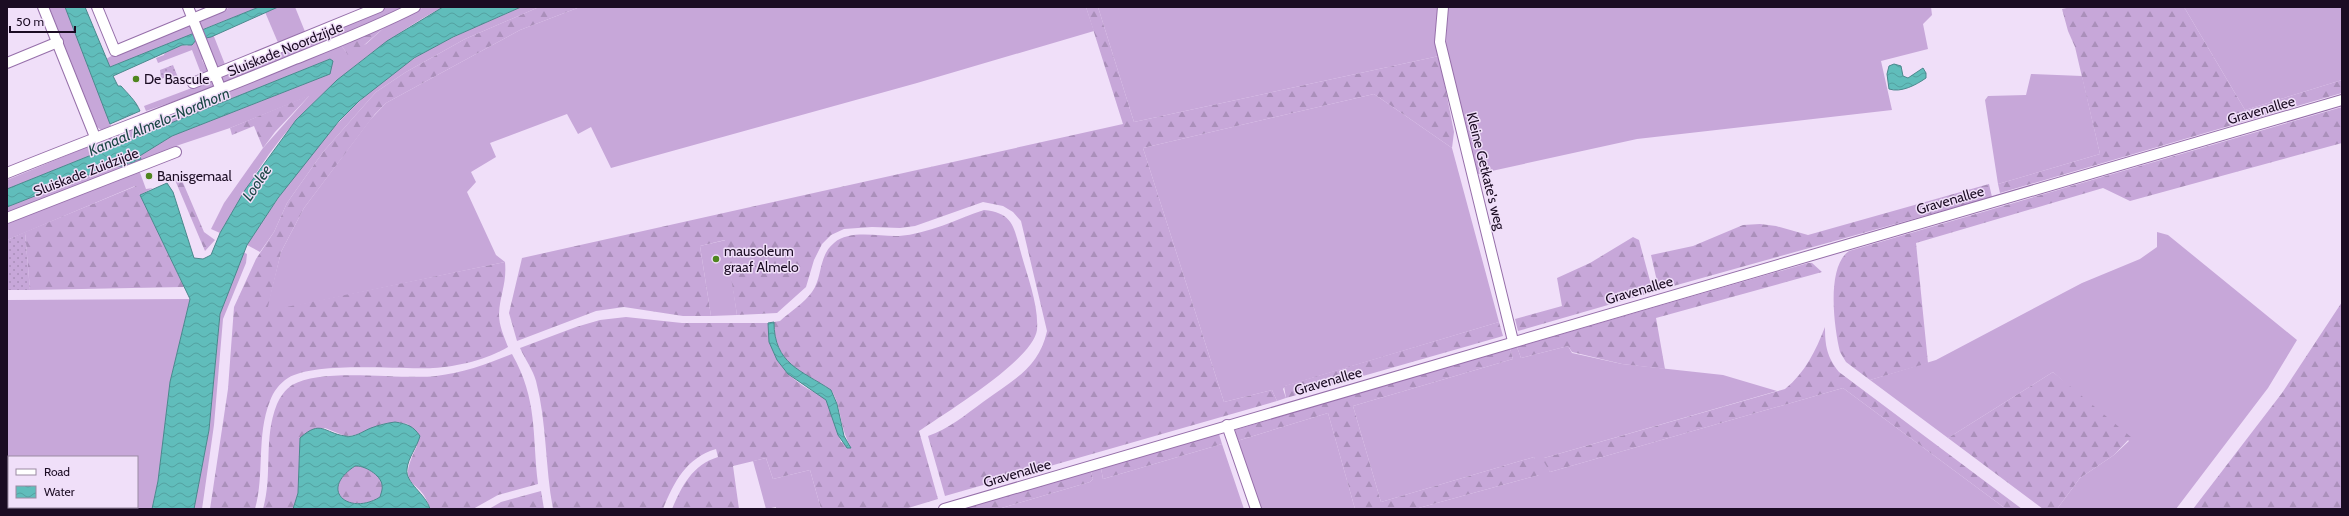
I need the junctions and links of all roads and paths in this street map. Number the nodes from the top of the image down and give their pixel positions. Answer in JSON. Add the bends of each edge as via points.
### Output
{"nodes":[{"id":1,"x":43,"y":7,"type":"edge"},
{"id":2,"x":97,"y":7,"type":"edge"},
{"id":3,"x":188,"y":7,"type":"edge"},
{"id":4,"x":220,"y":7,"type":"edge"},
{"id":5,"x":378,"y":7,"type":"edge"},
{"id":6,"x":415,"y":7,"type":"edge"},
{"id":7,"x":1444,"y":7,"type":"edge"},
{"id":8,"x":194,"y":22,"type":"junction"},
{"id":9,"x":384,"y":23,"type":"junction"},
{"id":10,"x":58,"y":42,"type":"junction"},
{"id":11,"x":7,"y":63,"type":"edge"},
{"id":12,"x":215,"y":75,"type":"junction"},
{"id":13,"x":193,"y":83,"type":"dead end"},
{"id":14,"x":221,"y":90,"type":"junction"},
{"id":15,"x":2342,"y":100,"type":"edge"},
{"id":16,"x":95,"y":137,"type":"junction"},
{"id":17,"x":176,"y":152,"type":"dead end"},
{"id":18,"x":7,"y":173,"type":"edge"},
{"id":19,"x":7,"y":218,"type":"edge"},
{"id":20,"x":1513,"y":341,"type":"junction"},
{"id":21,"x":1227,"y":425,"type":"junction"},
{"id":22,"x":944,"y":509,"type":"edge"},
{"id":23,"x":1256,"y":509,"type":"edge"}],
"edges":[{"from":1,"to":10,"type":"street"},
{"from":2,"to":8,"type":"street","via":[[115,51]]},
{"from":3,"to":8,"type":"street"},
{"from":4,"to":8,"type":"street"},
{"from":5,"to":9,"type":"street"},
{"from":5,"to":12,"type":"street"},
{"from":6,"to":9,"type":"street","name":"Sluiskade Noordzijde"},
{"from":7,"to":20,"type":"street","name":"Kleine Getkate's weg","via":[[1440,42]]},
{"from":8,"to":12,"type":"street"},
{"from":9,"to":14,"type":"street","name":"Sluiskade Noordzijde"},
{"from":10,"to":11,"type":"street"},
{"from":10,"to":16,"type":"street"},
{"from":12,"to":13,"type":"street"},
{"from":12,"to":14,"type":"street"},
{"from":14,"to":16,"type":"street","name":"Sluiskade Noordzijde"},
{"from":15,"to":20,"type":"street","name":"Gravenallee"},
{"from":16,"to":18,"type":"street","name":"Sluiskade Noordzijde"},
{"from":17,"to":19,"type":"street","name":"Sluiskade Zuidzijde"},
{"from":20,"to":21,"type":"street","name":"Gravenallee"},
{"from":21,"to":22,"type":"street","name":"Gravenallee"},
{"from":21,"to":23,"type":"street"}]}
